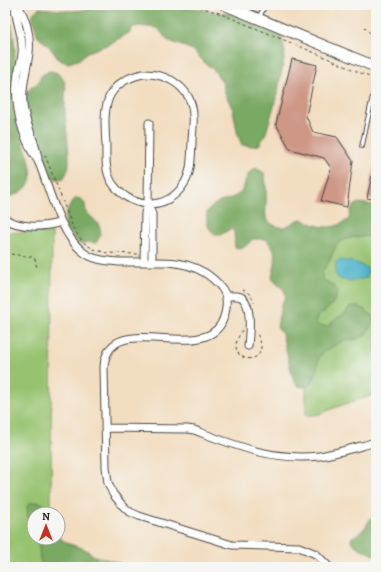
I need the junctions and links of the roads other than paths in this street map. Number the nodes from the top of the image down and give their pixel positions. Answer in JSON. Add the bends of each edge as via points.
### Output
{"nodes":[{"id":1,"x":15,"y":5,"type":"edge"},
{"id":2,"x":18,"y":5,"type":"edge"},
{"id":3,"x":226,"y":5,"type":"edge"},
{"id":4,"x":265,"y":5,"type":"edge"},
{"id":5,"x":259,"y":18,"type":"junction"},
{"id":6,"x":376,"y":67,"type":"edge"},
{"id":7,"x":376,"y":86,"type":"edge"},
{"id":8,"x":149,"y":123,"type":"dead end"},
{"id":9,"x":362,"y":146,"type":"dead end"},
{"id":10,"x":38,"y":160,"type":"junction"},
{"id":11,"x":148,"y":205,"type":"junction"},
{"id":12,"x":5,"y":219,"type":"edge"},
{"id":13,"x":61,"y":222,"type":"junction"},
{"id":14,"x":147,"y":259,"type":"junction"},
{"id":15,"x":226,"y":296,"type":"junction"},
{"id":16,"x":248,"y":346,"type":"dead end"},
{"id":17,"x":105,"y":428,"type":"junction"},
{"id":18,"x":376,"y":442,"type":"edge"},
{"id":19,"x":330,"y":567,"type":"edge"}],
"edges":[{"from":1,"to":10,"type":"street","via":[[22,49],[17,83],[18,111],[30,149]]},
{"from":2,"to":10,"type":"street","via":[[30,45],[23,85],[23,106]]},
{"from":3,"to":5,"type":"main road"},
{"from":4,"to":5,"type":"lane"},
{"from":5,"to":6,"type":"main road"},
{"from":7,"to":9,"type":"lane"},
{"from":8,"to":11,"type":"street"},
{"from":10,"to":13,"type":"street"},
{"from":11,"to":11,"type":"street","via":[[169,198],[185,183],[191,163],[193,115],[190,101],[183,89],[169,78],[151,74],[125,80],[108,98],[104,114],[109,177],[122,194]]},
{"from":11,"to":14,"type":"street","via":[[145,213]]},
{"from":12,"to":13,"type":"street","via":[[18,224],[32,225]]},
{"from":13,"to":14,"type":"street","via":[[71,240],[91,257],[112,261]]},
{"from":14,"to":15,"type":"street","via":[[186,264],[203,271],[220,286]]},
{"from":15,"to":16,"type":"street","via":[[238,296],[246,301],[249,311]]},
{"from":15,"to":17,"type":"street","via":[[223,320],[218,328],[205,337],[125,339],[110,348],[105,359]]},
{"from":17,"to":18,"type":"street","via":[[194,430],[250,451],[282,456],[319,456]]},
{"from":17,"to":19,"type":"street","via":[[108,483],[118,501],[130,512],[232,545],[299,547],[316,554]]}]}
